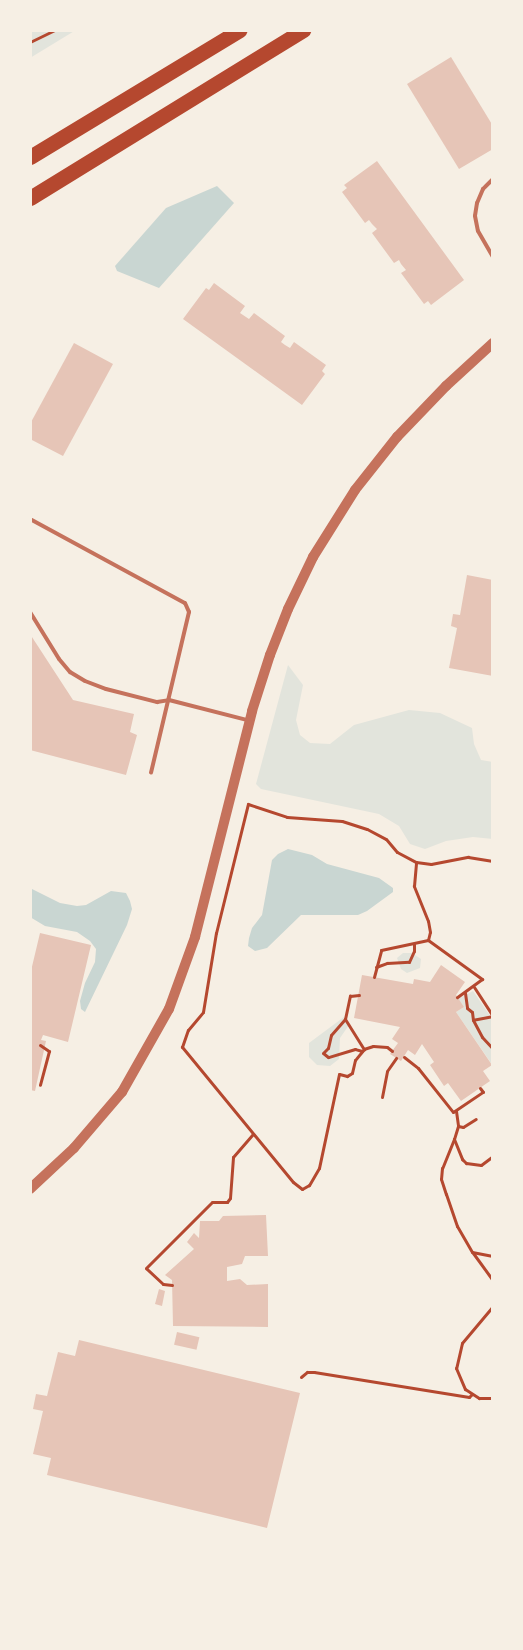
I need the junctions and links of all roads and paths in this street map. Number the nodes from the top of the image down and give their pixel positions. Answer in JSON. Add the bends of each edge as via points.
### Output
{"nodes":[{"id":1,"x":55,"y":30,"type":"edge"},
{"id":2,"x":240,"y":30,"type":"edge"},
{"id":3,"x":303,"y":30,"type":"edge"},
{"id":4,"x":30,"y":42,"type":"edge"},
{"id":5,"x":30,"y":158,"type":"edge"},
{"id":6,"x":493,"y":179,"type":"edge"},
{"id":7,"x":30,"y":198,"type":"edge"},
{"id":8,"x":493,"y":257,"type":"edge"},
{"id":9,"x":493,"y":344,"type":"edge"},
{"id":10,"x":30,"y":519,"type":"edge"},
{"id":11,"x":30,"y":612,"type":"edge"},
{"id":12,"x":168,"y":700,"type":"junction"},
{"id":13,"x":250,"y":721,"type":"junction"},
{"id":14,"x":152,"y":773,"type":"dead end"},
{"id":15,"x":493,"y":861,"type":"edge"},
{"id":16,"x":416,"y":862,"type":"junction"},
{"id":17,"x":428,"y":940,"type":"junction"},
{"id":18,"x":414,"y":944,"type":"junction"},
{"id":19,"x":376,"y":967,"type":"junction"},
{"id":20,"x":374,"y":977,"type":"dead end"},
{"id":21,"x":474,"y":987,"type":"junction"},
{"id":22,"x":465,"y":993,"type":"junction"},
{"id":23,"x":359,"y":995,"type":"dead end"},
{"id":24,"x":457,"y":997,"type":"dead end"},
{"id":25,"x":493,"y":1016,"type":"edge"},
{"id":26,"x":345,"y":1019,"type":"junction"},
{"id":27,"x":473,"y":1020,"type":"junction"},
{"id":28,"x":40,"y":1045,"type":"dead end"},
{"id":29,"x":493,"y":1048,"type":"edge"},
{"id":30,"x":363,"y":1050,"type":"junction"},
{"id":31,"x":392,"y":1051,"type":"dead end"},
{"id":32,"x":404,"y":1057,"type":"dead end"},
{"id":33,"x":396,"y":1058,"type":"dead end"},
{"id":34,"x":40,"y":1085,"type":"dead end"},
{"id":35,"x":480,"y":1088,"type":"dead end"},
{"id":36,"x":382,"y":1097,"type":"dead end"},
{"id":37,"x":456,"y":1111,"type":"junction"},
{"id":38,"x":476,"y":1119,"type":"dead end"},
{"id":39,"x":458,"y":1126,"type":"junction"},
{"id":40,"x":253,"y":1134,"type":"junction"},
{"id":41,"x":454,"y":1138,"type":"junction"},
{"id":42,"x":493,"y":1156,"type":"edge"},
{"id":43,"x":30,"y":1189,"type":"edge"},
{"id":44,"x":472,"y":1252,"type":"junction"},
{"id":45,"x":493,"y":1256,"type":"edge"},
{"id":46,"x":493,"y":1281,"type":"edge"},
{"id":47,"x":172,"y":1285,"type":"dead end"},
{"id":48,"x":493,"y":1306,"type":"edge"},
{"id":49,"x":301,"y":1377,"type":"dead end"},
{"id":50,"x":471,"y":1394,"type":"junction"},
{"id":51,"x":493,"y":1398,"type":"edge"}],
"edges":[{"from":1,"to":4,"type":"path"},
{"from":2,"to":5,"type":"highway"},
{"from":3,"to":7,"type":"highway"},
{"from":6,"to":8,"type":"lane","via":[[483,189],[476,216],[478,231]]},
{"from":9,"to":13,"type":"street","via":[[397,437],[355,490],[313,557],[288,609]]},
{"from":10,"to":12,"type":"lane","via":[[185,603],[189,612]]},
{"from":11,"to":12,"type":"lane","via":[[70,672],[106,689],[157,702]]},
{"from":12,"to":13,"type":"lane"},
{"from":12,"to":14,"type":"lane"},
{"from":13,"to":43,"type":"street","via":[[195,937],[169,1009],[122,1092],[74,1148]]},
{"from":15,"to":16,"type":"path","via":[[468,857],[431,864]]},
{"from":16,"to":17,"type":"path","via":[[414,886],[428,921]]},
{"from":16,"to":40,"type":"path","via":[[367,829],[342,821],[287,817],[248,804],[216,933],[203,1012],[188,1030],[182,1047]]},
{"from":17,"to":18,"type":"path"},
{"from":17,"to":21,"type":"path","via":[[479,975],[482,979]]},
{"from":18,"to":19,"type":"path","via":[[381,950]]},
{"from":18,"to":19,"type":"path","via":[[408,962]]},
{"from":19,"to":20,"type":"path"},
{"from":21,"to":22,"type":"path"},
{"from":21,"to":25,"type":"path"},
{"from":22,"to":24,"type":"path"},
{"from":22,"to":27,"type":"path"},
{"from":23,"to":26,"type":"path","via":[[350,996]]},
{"from":25,"to":27,"type":"path"},
{"from":26,"to":30,"type":"path"},
{"from":26,"to":30,"type":"path","via":[[331,1035],[324,1056]]},
{"from":27,"to":29,"type":"path"},
{"from":28,"to":34,"type":"path","via":[[49,1051]]},
{"from":30,"to":31,"type":"path","via":[[373,1046]]},
{"from":30,"to":40,"type":"path","via":[[352,1073],[339,1074],[319,1168],[309,1185],[299,1188]]},
{"from":32,"to":37,"type":"path","via":[[418,1068],[449,1110]]},
{"from":33,"to":36,"type":"path","via":[[387,1071]]},
{"from":35,"to":37,"type":"path","via":[[483,1092]]},
{"from":37,"to":39,"type":"path"},
{"from":38,"to":39,"type":"path"},
{"from":39,"to":41,"type":"path"},
{"from":40,"to":47,"type":"path","via":[[233,1157],[230,1198],[226,1202],[212,1202],[146,1268],[163,1284]]},
{"from":41,"to":42,"type":"path","via":[[465,1163],[481,1165]]},
{"from":41,"to":44,"type":"path","via":[[441,1179],[457,1226]]},
{"from":44,"to":45,"type":"path"},
{"from":44,"to":46,"type":"path"},
{"from":48,"to":50,"type":"path","via":[[471,1330],[457,1356],[459,1380]]},
{"from":49,"to":50,"type":"path","via":[[314,1372],[468,1397]]},
{"from":50,"to":51,"type":"path"}]}
